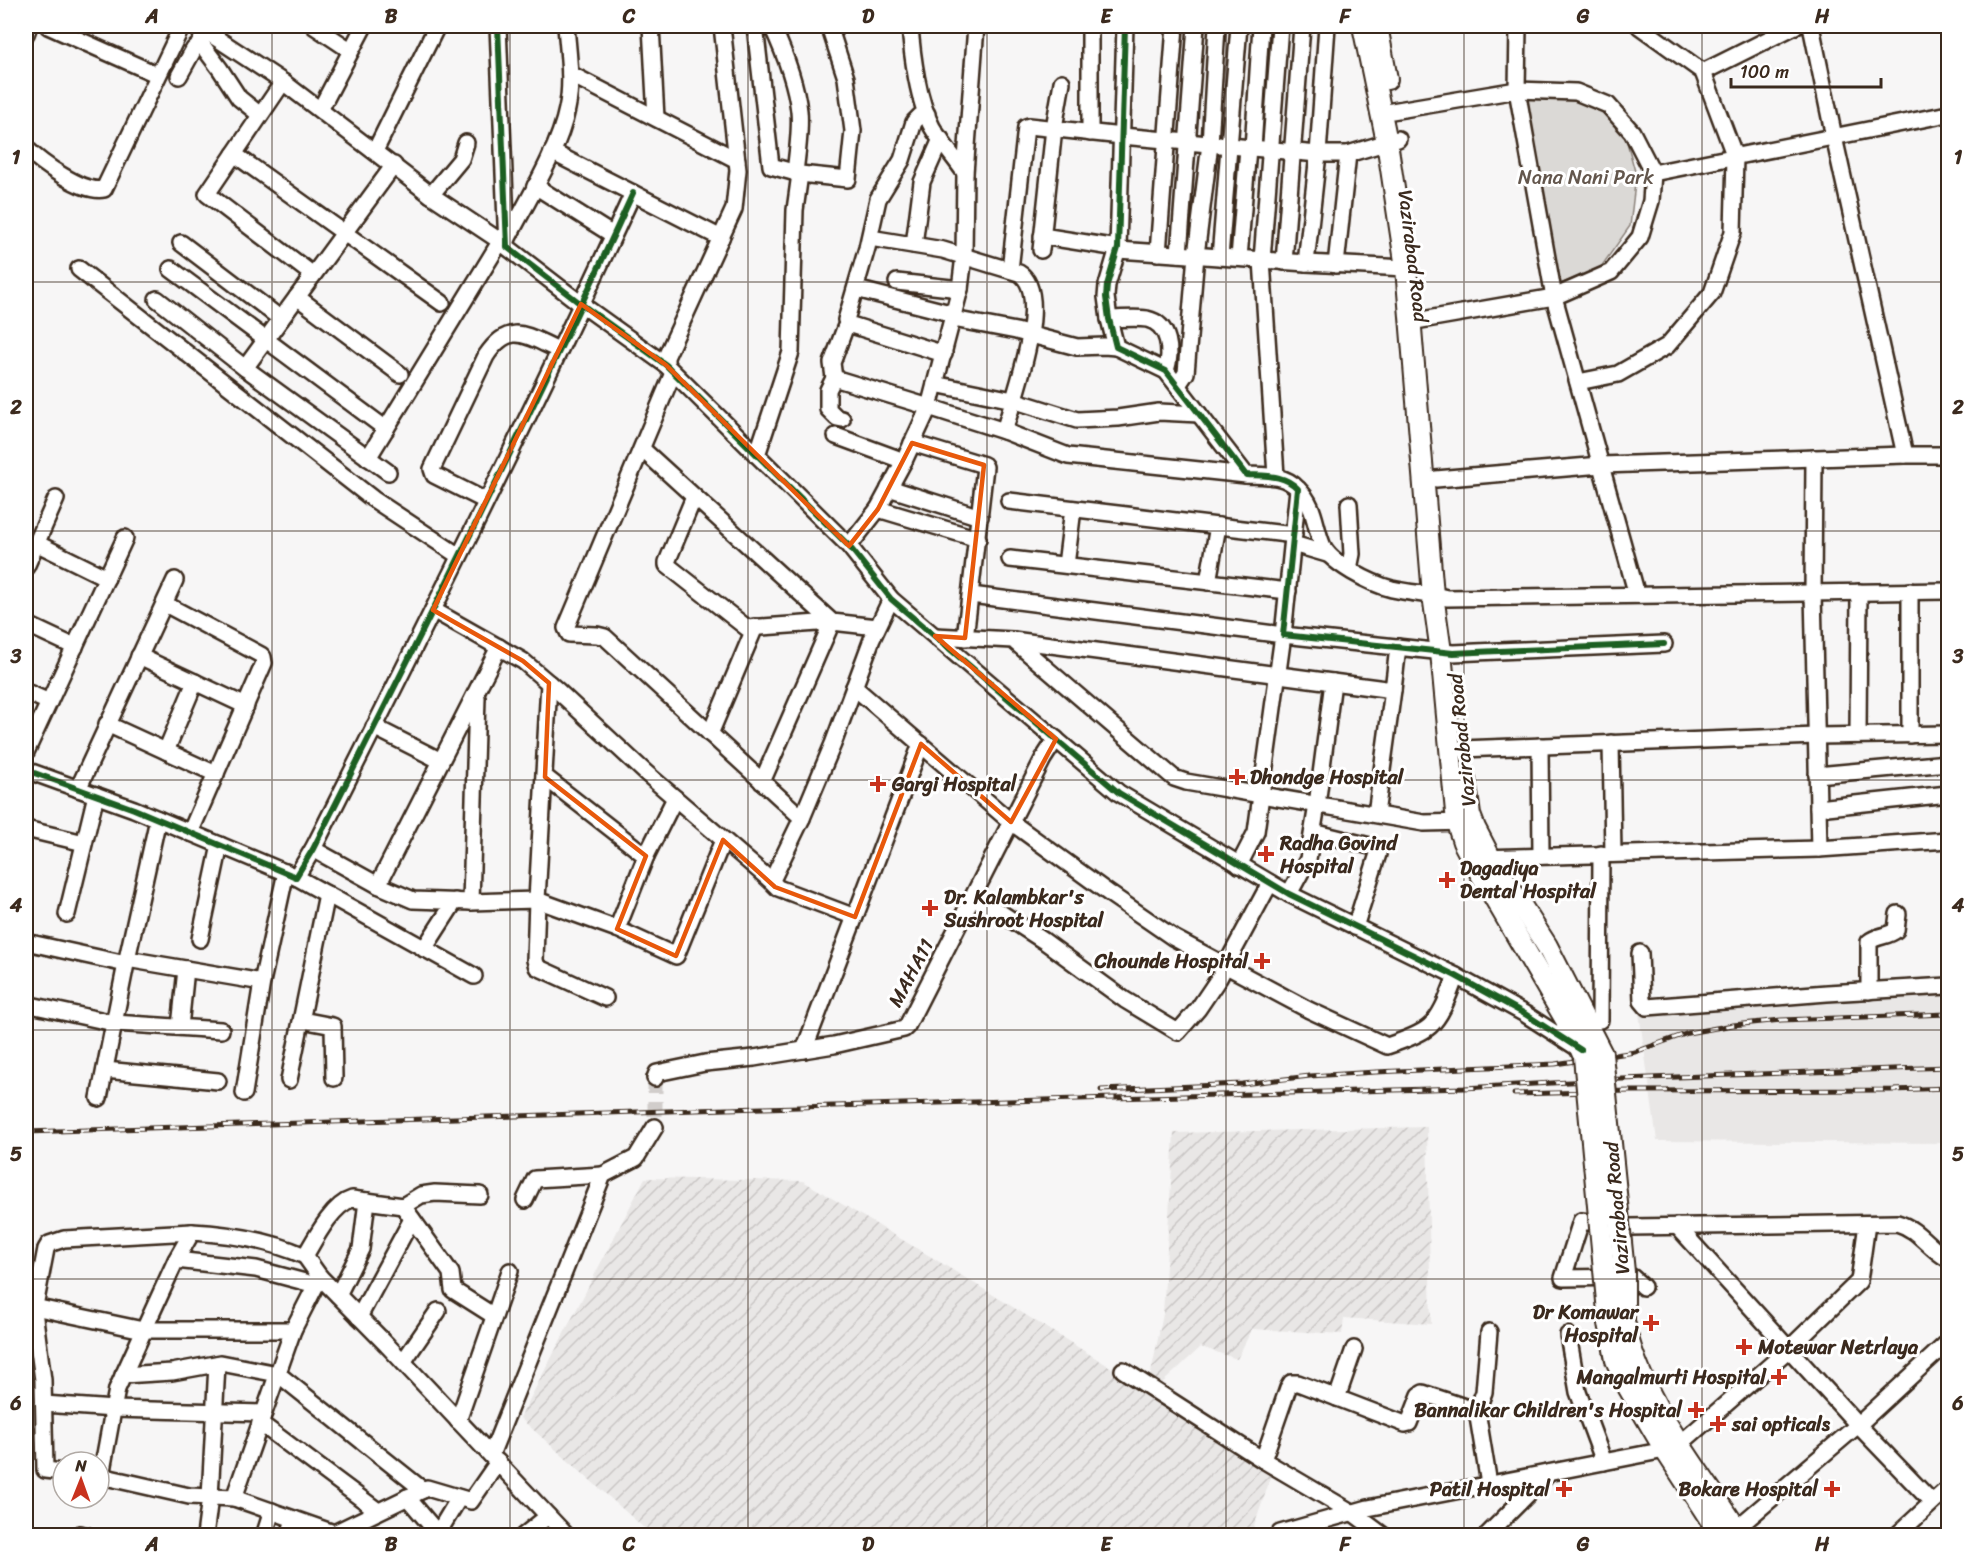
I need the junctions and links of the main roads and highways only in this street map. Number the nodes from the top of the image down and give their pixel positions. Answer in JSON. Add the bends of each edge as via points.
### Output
{"nodes":[{"id":1,"x":1363,"y":26,"type":"edge"},
{"id":2,"x":1377,"y":26,"type":"edge"},
{"id":3,"x":1392,"y":140,"type":"junction"},
{"id":4,"x":1416,"y":321,"type":"junction"},
{"id":5,"x":1440,"y":596,"type":"junction"},
{"id":6,"x":1447,"y":653,"type":"junction"},
{"id":7,"x":1464,"y":822,"type":"junction"},
{"id":8,"x":1733,"y":1533,"type":"edge"}],
"edges":[{"from":1,"to":3,"type":"main road","name":"Vazirabad Road"},
{"from":2,"to":3,"type":"main road","name":"Vazirabad Road","via":[[1392,111]]},
{"from":3,"to":4,"type":"main road","name":"Vazirabad Road"},
{"from":3,"to":4,"type":"main road","name":"Vazirabad Road","via":[[1417,270]]},
{"from":4,"to":5,"type":"main road","name":"Vazirabad Road"},
{"from":4,"to":5,"type":"main road","name":"Vazirabad Road","via":[[1436,479]]},
{"from":5,"to":6,"type":"main road","name":"Vazirabad Road"},
{"from":6,"to":7,"type":"main road","name":"Vazirabad Road"},
{"from":6,"to":7,"type":"main road","name":"Vazirabad Road","via":[[1461,749]]},
{"from":7,"to":8,"type":"main road","name":"Vazirabad Road","bridge":true,"via":[[1481,858],[1546,946],[1589,1053],[1624,1272],[1616,1322],[1616,1360],[1628,1387]]}]}
